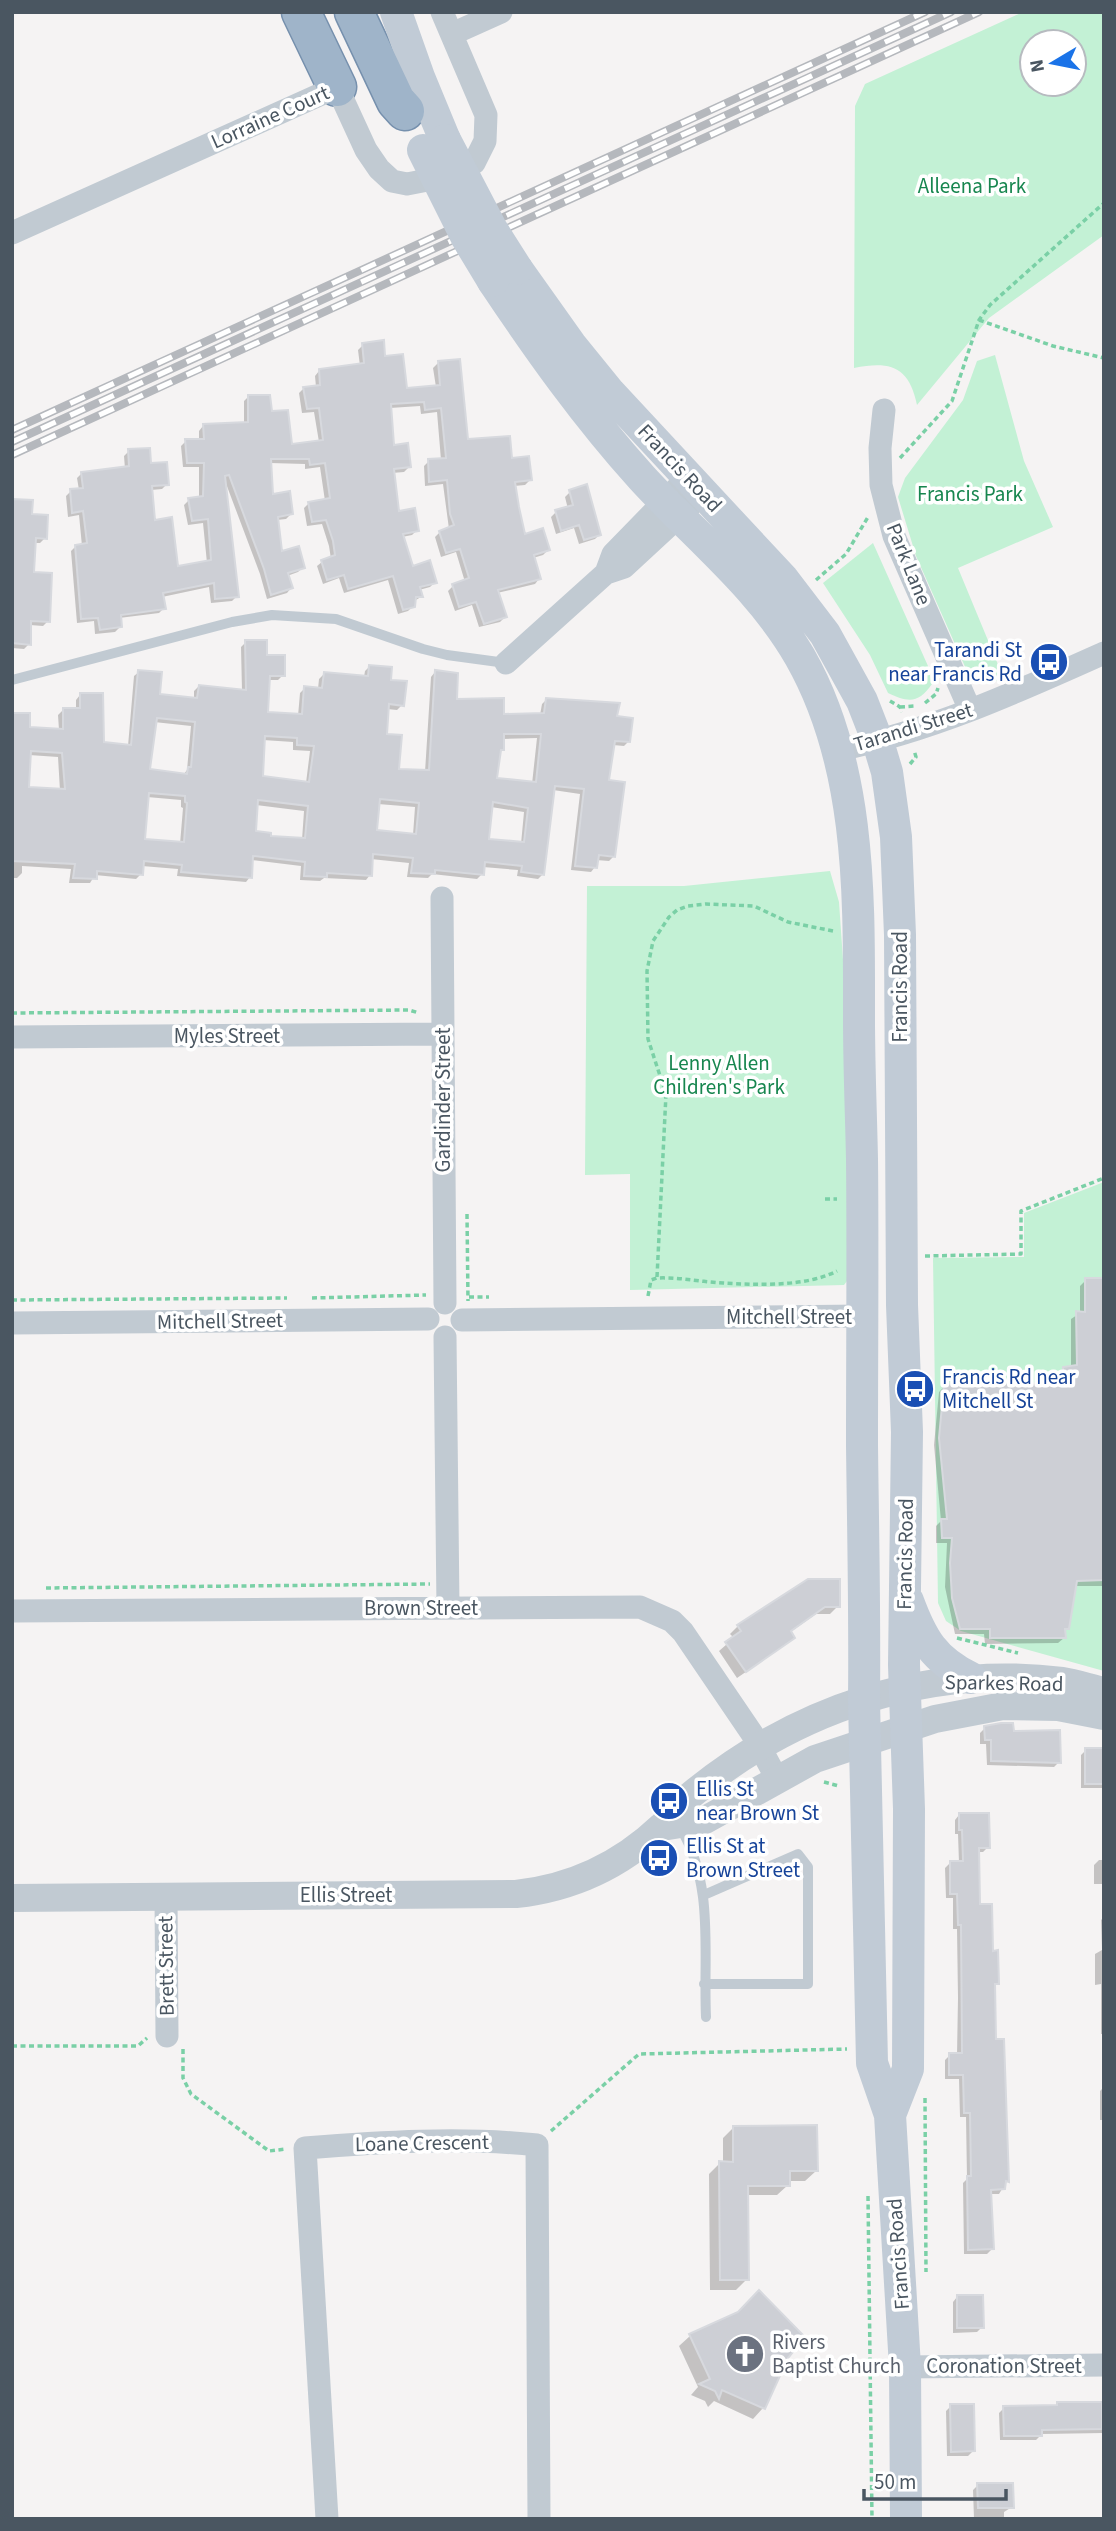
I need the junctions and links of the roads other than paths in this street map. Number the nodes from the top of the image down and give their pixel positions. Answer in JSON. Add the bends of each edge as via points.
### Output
{"nodes":[{"id":1,"x":301,"y":12,"type":"edge"},
{"id":2,"x":354,"y":12,"type":"edge"},
{"id":3,"x":373,"y":12,"type":"edge"},
{"id":4,"x":396,"y":12,"type":"edge"},
{"id":5,"x":442,"y":12,"type":"edge"},
{"id":6,"x":501,"y":12,"type":"edge"},
{"id":7,"x":452,"y":34,"type":"junction"},
{"id":8,"x":337,"y":87,"type":"junction"},
{"id":9,"x":405,"y":111,"type":"junction"},
{"id":10,"x":434,"y":145,"type":"junction"},
{"id":11,"x":12,"y":233,"type":"edge"},
{"id":12,"x":505,"y":275,"type":"junction"},
{"id":13,"x":884,"y":410,"type":"dead end"},
{"id":14,"x":696,"y":484,"type":"junction"},
{"id":15,"x":672,"y":508,"type":"junction"},
{"id":16,"x":1104,"y":653,"type":"edge"},
{"id":17,"x":506,"y":663,"type":"joint"},
{"id":18,"x":12,"y":680,"type":"edge"},
{"id":19,"x":970,"y":710,"type":"junction"},
{"id":20,"x":878,"y":742,"type":"junction"},
{"id":21,"x":838,"y":750,"type":"junction"},
{"id":22,"x":442,"y":898,"type":"dead end"},
{"id":23,"x":443,"y":1028,"type":"junction"},
{"id":24,"x":12,"y":1037,"type":"edge"},
{"id":25,"x":444,"y":1303,"type":"junction"},
{"id":26,"x":864,"y":1317,"type":"junction"},
{"id":27,"x":428,"y":1320,"type":"junction"},
{"id":28,"x":465,"y":1320,"type":"junction"},
{"id":29,"x":12,"y":1323,"type":"edge"},
{"id":30,"x":445,"y":1337,"type":"junction"},
{"id":31,"x":904,"y":1590,"type":"junction"},
{"id":32,"x":447,"y":1608,"type":"junction"},
{"id":33,"x":12,"y":1611,"type":"edge"},
{"id":34,"x":971,"y":1678,"type":"junction"},
{"id":35,"x":904,"y":1688,"type":"junction"},
{"id":36,"x":864,"y":1700,"type":"junction"},
{"id":37,"x":1099,"y":1706,"type":"edge"},
{"id":38,"x":905,"y":1729,"type":"junction"},
{"id":39,"x":865,"y":1741,"type":"junction"},
{"id":40,"x":760,"y":1746,"type":"junction"},
{"id":41,"x":777,"y":1779,"type":"junction"},
{"id":42,"x":670,"y":1825,"type":"junction"},
{"id":43,"x":704,"y":1895,"type":"junction"},
{"id":44,"x":166,"y":1896,"type":"junction"},
{"id":45,"x":12,"y":1898,"type":"edge"},
{"id":46,"x":704,"y":1984,"type":"junction"},
{"id":47,"x":706,"y":2017,"type":"dead end"},
{"id":48,"x":159,"y":2033,"type":"road end"},
{"id":49,"x":890,"y":2115,"type":"junction"},
{"id":50,"x":1104,"y":2365,"type":"edge"},
{"id":51,"x":905,"y":2367,"type":"junction"},
{"id":52,"x":327,"y":2519,"type":"edge"},
{"id":53,"x":539,"y":2519,"type":"edge"},
{"id":54,"x":906,"y":2519,"type":"edge"}],
"edges":[{"from":1,"to":8,"type":"highway"},
{"from":2,"to":9,"type":"highway"},
{"from":3,"to":9,"type":"main road","name":"Francis Road"},
{"from":4,"to":10,"type":"main road","name":"Francis Road","via":[[419,77]]},
{"from":5,"to":7,"type":"street","name":"Lorraine Court"},
{"from":6,"to":7,"type":"street"},
{"from":7,"to":8,"type":"street","name":"Lorraine Court","via":[[486,115],[485,141],[474,163],[443,177],[407,184],[392,181],[366,150]]},
{"from":8,"to":11,"type":"street","name":"Lorraine Court"},
{"from":9,"to":10,"type":"main road","name":"Francis Road"},
{"from":10,"to":12,"type":"main road","name":"Francis Road","bridge":true,"via":[[491,228]]},
{"from":12,"to":14,"type":"main road","name":"Francis Road"},
{"from":12,"to":15,"type":"main road","name":"Francis Road","via":[[533,342]]},
{"from":13,"to":19,"type":"street","name":"Park Lane","via":[[881,485],[894,536]]},
{"from":14,"to":15,"type":"street"},
{"from":14,"to":20,"type":"main road","name":"Francis Road","via":[[783,579],[825,634],[862,701]]},
{"from":15,"to":17,"type":"street","via":[[624,567],[606,573]]},
{"from":15,"to":21,"type":"main road","name":"Francis Road","via":[[733,569],[799,655]]},
{"from":16,"to":19,"type":"street","name":"Tarandi Street"},
{"from":17,"to":18,"type":"lane","via":[[423,649],[337,619],[272,615]]},
{"from":19,"to":20,"type":"street","name":"Tarandi Street"},
{"from":20,"to":21,"type":"street","name":"Tarandi Street"},
{"from":20,"to":31,"type":"main road","name":"Francis Road","via":[[892,803],[898,868],[907,1432]]},
{"from":21,"to":26,"type":"main road","name":"Francis Road","via":[[851,824],[858,919]]},
{"from":22,"to":23,"type":"street","name":"Gardinder Street"},
{"from":23,"to":24,"type":"street","name":"Myles Street"},
{"from":23,"to":25,"type":"street","name":"Gardinder Street"},
{"from":25,"to":27,"type":"street","via":[[431,1310]]},
{"from":25,"to":28,"type":"street"},
{"from":26,"to":28,"type":"street","name":"Mitchell Street"},
{"from":26,"to":36,"type":"main road","name":"Francis Road"},
{"from":27,"to":29,"type":"street","name":"Mitchell Street"},
{"from":27,"to":30,"type":"street","via":[[435,1334]]},
{"from":28,"to":30,"type":"street"},
{"from":30,"to":32,"type":"street"},
{"from":31,"to":34,"type":"main road","via":[[932,1650],[944,1663]]},
{"from":31,"to":35,"type":"main road","name":"Francis Road"},
{"from":32,"to":33,"type":"street","name":"Brown Street"},
{"from":32,"to":40,"type":"street","name":"Brown Street","via":[[619,1606],[658,1614],[672,1621],[695,1647]]},
{"from":34,"to":35,"type":"street","name":"Sparkes Road"},
{"from":34,"to":37,"type":"street","name":"Sparkes Road","via":[[1064,1681]]},
{"from":35,"to":36,"type":"street","name":"Ellis Street"},
{"from":35,"to":38,"type":"main road","name":"Francis Road"},
{"from":36,"to":39,"type":"main road","name":"Francis Road"},
{"from":36,"to":40,"type":"street","name":"Ellis Street","via":[[786,1730]]},
{"from":37,"to":38,"type":"street","name":"Sparkes Road","via":[[1003,1706]]},
{"from":38,"to":39,"type":"street","name":"Ellis Street"},
{"from":38,"to":49,"type":"main road","name":"Francis Road","via":[[908,2069]]},
{"from":39,"to":41,"type":"street","name":"Ellis Street"},
{"from":39,"to":49,"type":"main road","name":"Francis Road","via":[[872,2063]]},
{"from":40,"to":41,"type":"street","name":"Brown Street"},
{"from":40,"to":42,"type":"street","name":"Ellis Street","via":[[690,1796]]},
{"from":41,"to":42,"type":"street","name":"Ellis Street","via":[[705,1820]]},
{"from":42,"to":43,"type":"lane","via":[[696,1857]]},
{"from":42,"to":44,"type":"street","name":"Ellis Street","via":[[600,1871],[545,1891]]},
{"from":43,"to":46,"type":"lane"},
{"from":43,"to":46,"type":"lane","via":[[798,1854],[808,1867],[808,1984]]},
{"from":44,"to":45,"type":"street","name":"Ellis Street"},
{"from":44,"to":48,"type":"street","name":"Brett Street"},
{"from":46,"to":47,"type":"lane"},
{"from":49,"to":51,"type":"main road","name":"Francis Road"},
{"from":50,"to":51,"type":"street","name":"Coronation Street"},
{"from":51,"to":54,"type":"main road","name":"Francis Road"},
{"from":52,"to":53,"type":"street","name":"Loane Crescent","via":[[305,2148],[505,2142],[537,2145]]}]}
